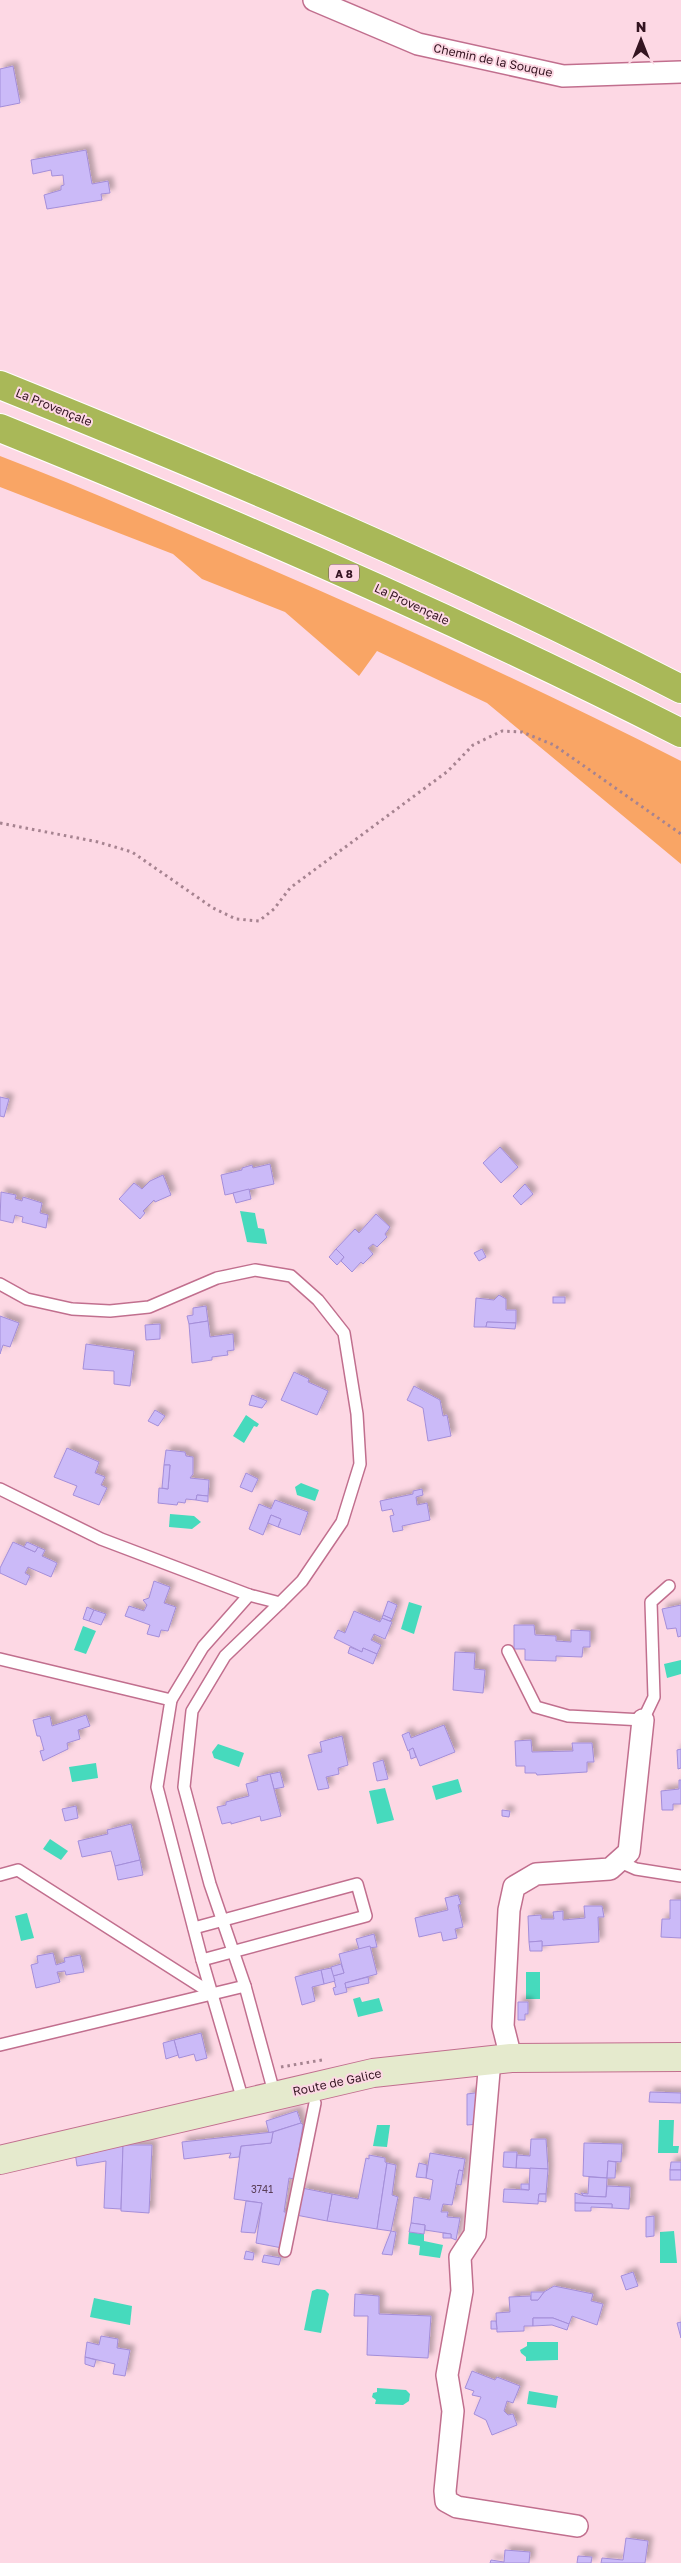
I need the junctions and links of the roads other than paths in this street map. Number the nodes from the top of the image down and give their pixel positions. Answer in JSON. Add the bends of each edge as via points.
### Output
{"nodes":[{"id":1,"x":314,"y":0,"type":"edge"},
{"id":2,"x":681,"y":72,"type":"edge"},
{"id":3,"x":0,"y":385,"type":"edge"},
{"id":4,"x":0,"y":428,"type":"edge"},
{"id":5,"x":676,"y":686,"type":"edge"},
{"id":6,"x":681,"y":733,"type":"edge"},
{"id":7,"x":0,"y":1284,"type":"edge"},
{"id":8,"x":0,"y":1489,"type":"edge"},
{"id":9,"x":669,"y":1586,"type":"dead end"},
{"id":10,"x":249,"y":1595,"type":"junction"},
{"id":11,"x":280,"y":1603,"type":"junction"},
{"id":12,"x":508,"y":1651,"type":"dead end"},
{"id":13,"x":0,"y":1659,"type":"edge"},
{"id":14,"x":171,"y":1700,"type":"junction"},
{"id":15,"x":643,"y":1720,"type":"junction"},
{"id":16,"x":618,"y":1861,"type":"junction"},
{"id":17,"x":0,"y":1875,"type":"edge"},
{"id":18,"x":681,"y":1876,"type":"edge"},
{"id":19,"x":222,"y":1920,"type":"junction"},
{"id":20,"x":194,"y":1928,"type":"junction"},
{"id":21,"x":234,"y":1951,"type":"junction"},
{"id":22,"x":202,"y":1960,"type":"junction"},
{"id":23,"x":245,"y":1986,"type":"junction"},
{"id":24,"x":211,"y":1993,"type":"junction"},
{"id":25,"x":0,"y":2045,"type":"edge"},
{"id":26,"x":681,"y":2057,"type":"edge"},
{"id":27,"x":500,"y":2059,"type":"junction"},
{"id":28,"x":275,"y":2096,"type":"junction"},
{"id":29,"x":315,"y":2103,"type":"dead end"},
{"id":30,"x":244,"y":2104,"type":"junction"},
{"id":31,"x":0,"y":2160,"type":"edge"},
{"id":32,"x":285,"y":2251,"type":"dead end"},
{"id":33,"x":577,"y":2526,"type":"dead end"}],
"edges":[{"from":1,"to":2,"type":"street","name":"Chemin de la Souque","via":[[418,44],[563,76]]},
{"from":3,"to":5,"type":"highway","name":"La Provençale","via":[[290,505]]},
{"from":4,"to":6,"type":"highway","name":"La Provençale","number":"A 8","via":[[134,482],[414,604]]},
{"from":7,"to":11,"type":"lane","via":[[27,1299],[72,1309],[110,1311],[149,1307],[217,1278],[255,1270],[291,1276],[318,1300],[344,1333],[360,1464],[342,1522],[302,1581]]},
{"from":8,"to":10,"type":"lane","via":[[101,1539]]},
{"from":9,"to":15,"type":"lane","via":[[651,1602],[654,1697]]},
{"from":10,"to":11,"type":"lane"},
{"from":10,"to":14,"type":"lane","via":[[203,1647]]},
{"from":11,"to":19,"type":"lane","via":[[225,1656],[192,1711],[184,1787]]},
{"from":12,"to":15,"type":"lane","via":[[536,1707],[568,1716]]},
{"from":13,"to":14,"type":"lane"},
{"from":14,"to":20,"type":"lane","via":[[157,1787]]},
{"from":15,"to":16,"type":"street","via":[[629,1852]]},
{"from":16,"to":18,"type":"lane","via":[[636,1869]]},
{"from":16,"to":27,"type":"street","via":[[610,1869],[536,1874],[514,1887],[509,1910]]},
{"from":17,"to":24,"type":"lane","via":[[18,1870]]},
{"from":19,"to":20,"type":"lane"},
{"from":19,"to":21,"type":"lane"},
{"from":19,"to":21,"type":"lane","via":[[357,1884],[366,1916]]},
{"from":20,"to":22,"type":"lane"},
{"from":21,"to":22,"type":"lane"},
{"from":21,"to":23,"type":"lane"},
{"from":22,"to":24,"type":"lane"},
{"from":23,"to":24,"type":"lane"},
{"from":23,"to":28,"type":"lane"},
{"from":24,"to":25,"type":"lane"},
{"from":24,"to":30,"type":"lane"},
{"from":26,"to":27,"type":"main road","name":"Route de Galice"},
{"from":27,"to":28,"type":"main road","name":"Route de Galice","via":[[372,2072]]},
{"from":27,"to":33,"type":"street","via":[[475,2234],[460,2257],[462,2291],[447,2375],[453,2411],[446,2501],[456,2507]]},
{"from":28,"to":30,"type":"main road","name":"Route de Galice"},
{"from":29,"to":32,"type":"lane"},
{"from":30,"to":31,"type":"main road","name":"Route de Galice"}]}
